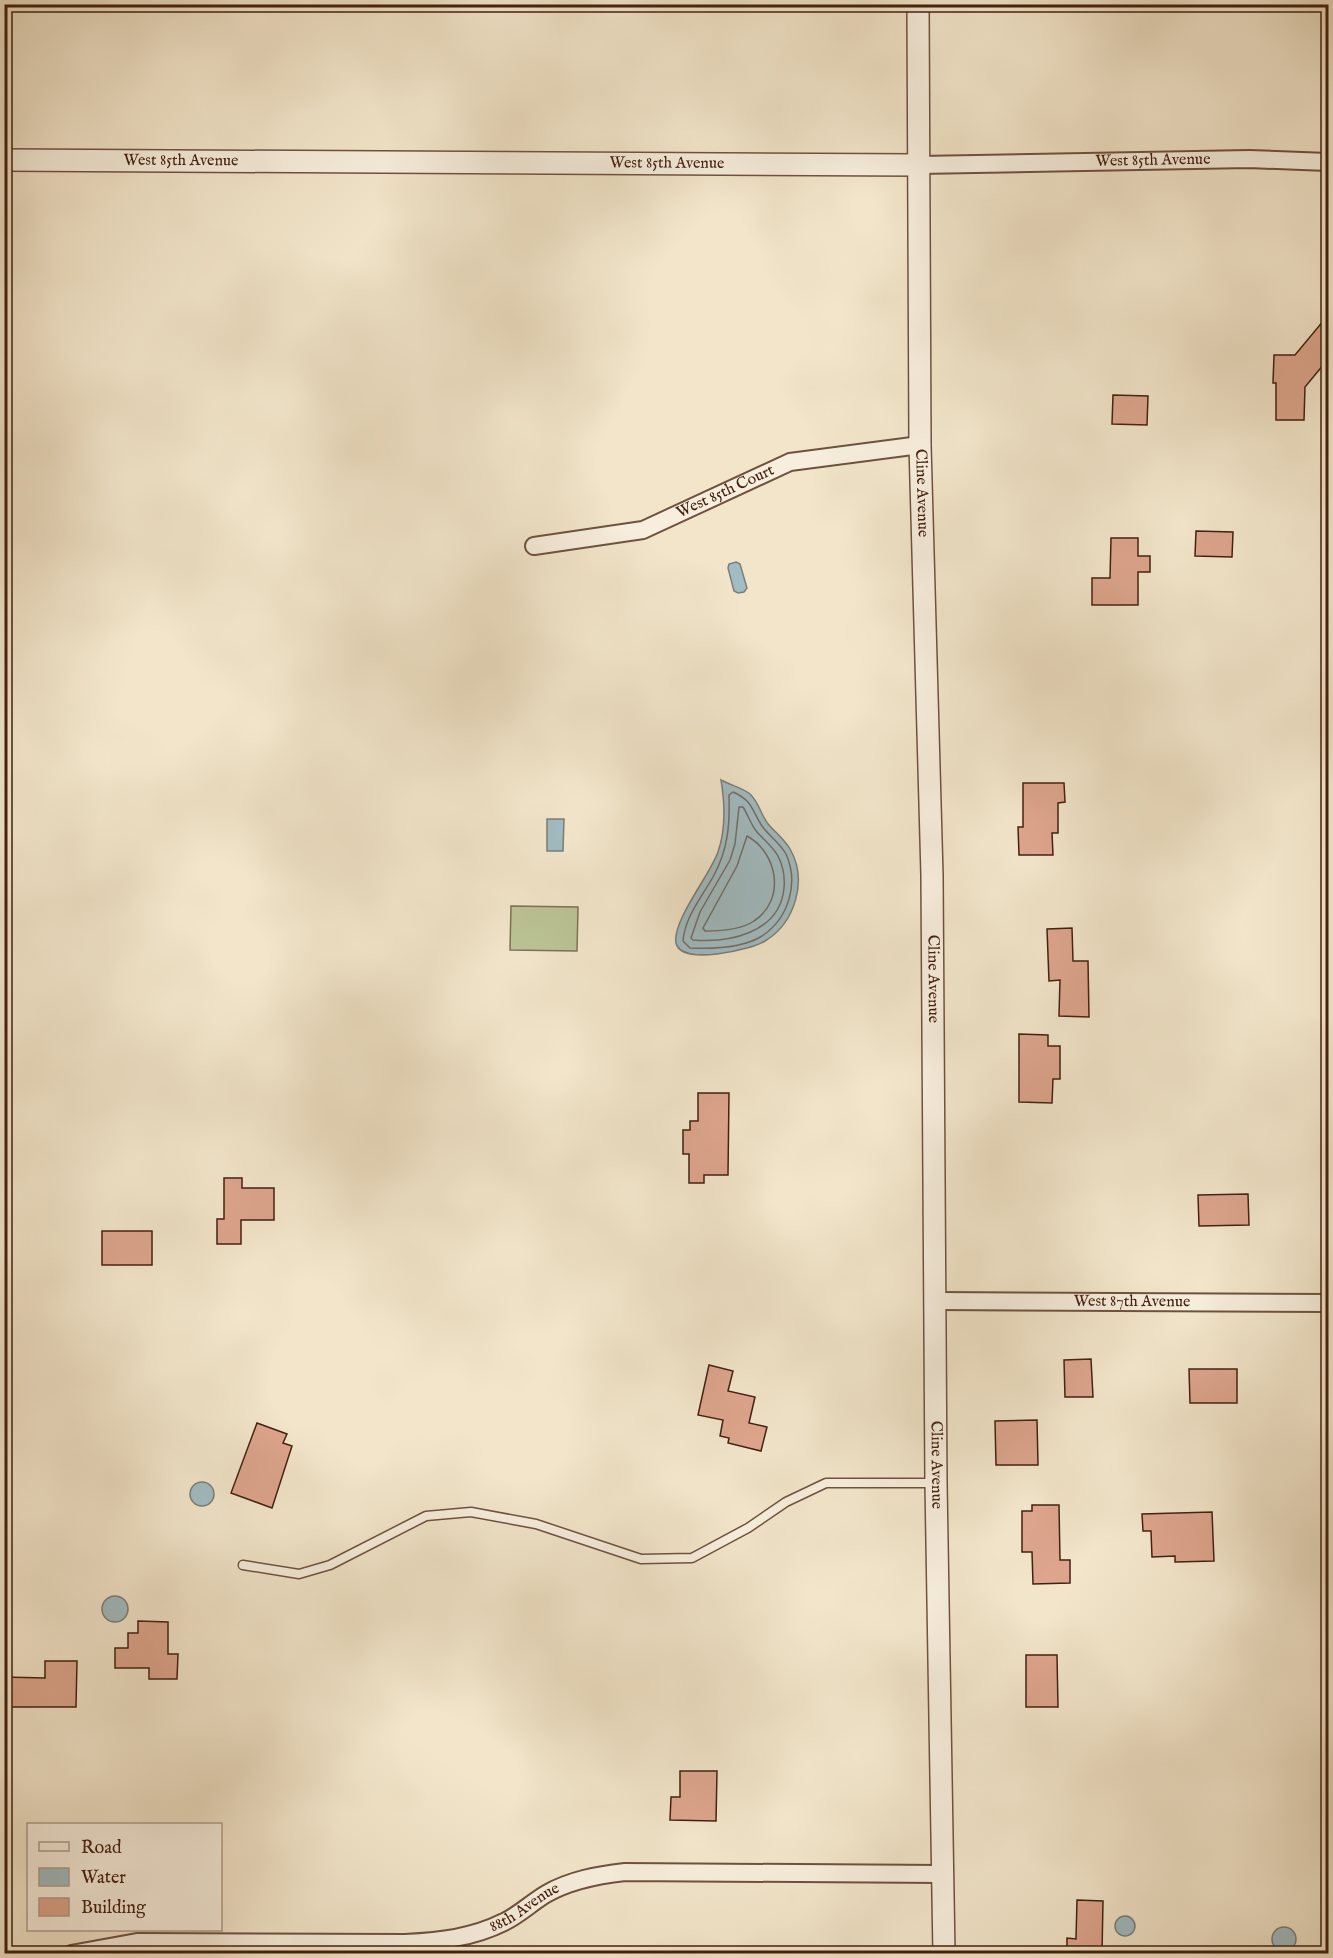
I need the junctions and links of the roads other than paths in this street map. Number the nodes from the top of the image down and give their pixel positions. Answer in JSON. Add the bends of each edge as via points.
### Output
{"nodes":[{"id":1,"x":918,"y":4,"type":"edge"},
{"id":2,"x":4,"y":160,"type":"edge"},
{"id":3,"x":1329,"y":162,"type":"edge"},
{"id":4,"x":919,"y":165,"type":"junction"},
{"id":5,"x":920,"y":445,"type":"junction"},
{"id":6,"x":534,"y":546,"type":"dead end"},
{"id":7,"x":937,"y":1301,"type":"junction"},
{"id":8,"x":1329,"y":1303,"type":"edge"},
{"id":9,"x":936,"y":1483,"type":"junction"},
{"id":10,"x":243,"y":1564,"type":"dead end"},
{"id":11,"x":942,"y":1874,"type":"junction"},
{"id":12,"x":70,"y":1953,"type":"edge"},
{"id":13,"x":944,"y":1953,"type":"edge"}],
"edges":[{"from":1,"to":4,"type":"street","name":"Cline Avenue"},
{"from":2,"to":4,"type":"street","name":"West 85th Avenue"},
{"from":3,"to":4,"type":"street","name":"West 85th Avenue","via":[[1249,159]]},
{"from":4,"to":5,"type":"street","name":"Cline Avenue"},
{"from":5,"to":6,"type":"street","name":"West 85th Court","via":[[790,462],[643,530]]},
{"from":5,"to":7,"type":"street","name":"Cline Avenue","via":[[933,875]]},
{"from":7,"to":8,"type":"street","name":"West 87th Avenue"},
{"from":7,"to":9,"type":"street","name":"Cline Avenue"},
{"from":9,"to":10,"type":"lane","via":[[826,1483],[692,1558],[641,1559],[536,1524],[471,1512],[426,1516],[330,1565],[299,1574]]},
{"from":9,"to":11,"type":"street","name":"Cline Avenue"},
{"from":11,"to":12,"type":"street","name":"88th Avenue","via":[[625,1872],[590,1876],[548,1893],[504,1922],[467,1937],[441,1941],[137,1942]]},
{"from":11,"to":13,"type":"street","name":"Cline Avenue"}]}
